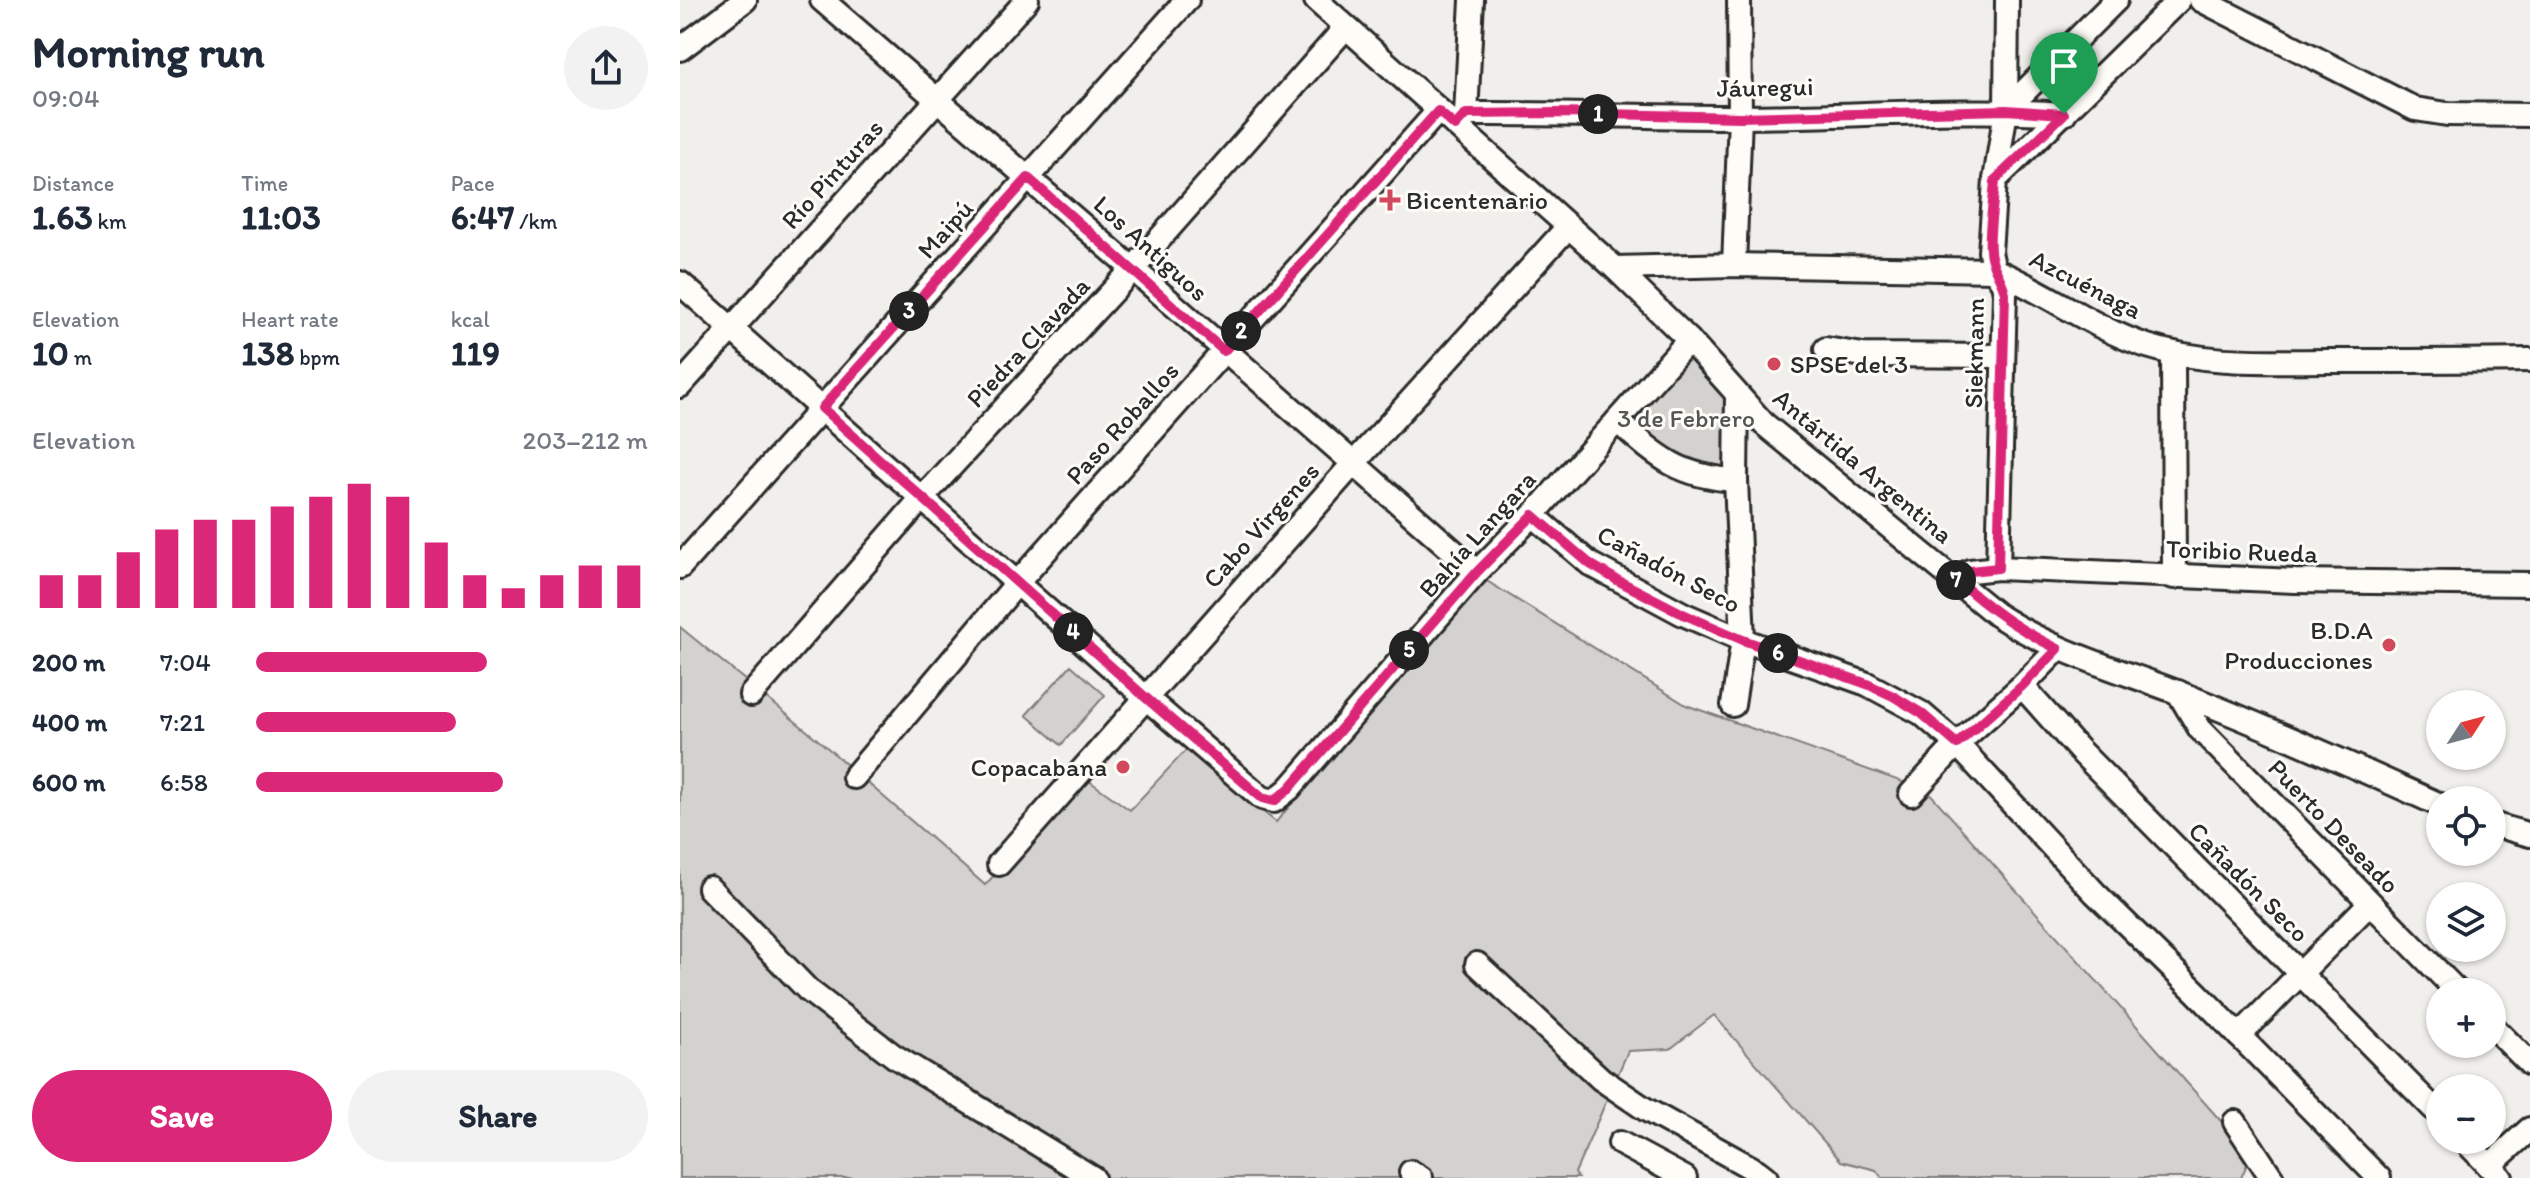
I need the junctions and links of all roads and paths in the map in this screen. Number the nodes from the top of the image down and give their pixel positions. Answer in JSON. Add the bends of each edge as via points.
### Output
{"nodes":[{"id":1,"x":745,"y":0,"type":"edge"},
{"id":2,"x":822,"y":0,"type":"edge"},
{"id":3,"x":1027,"y":0,"type":"edge"},
{"id":4,"x":1187,"y":0,"type":"edge"},
{"id":5,"x":1316,"y":0,"type":"edge"},
{"id":6,"x":1472,"y":0,"type":"edge"},
{"id":7,"x":1739,"y":0,"type":"edge"},
{"id":8,"x":2007,"y":0,"type":"edge"},
{"id":9,"x":2116,"y":0,"type":"edge"},
{"id":10,"x":2179,"y":0,"type":"edge"},
{"id":11,"x":2201,"y":0,"type":"edge"},
{"id":12,"x":2099,"y":16,"type":"junction"},
{"id":13,"x":1346,"y":27,"type":"junction"},
{"id":14,"x":680,"y":49,"type":"edge"},
{"id":15,"x":937,"y":100,"type":"junction"},
{"id":16,"x":2006,"y":110,"type":"junction"},
{"id":17,"x":1438,"y":111,"type":"junction"},
{"id":18,"x":2064,"y":114,"type":"junction"},
{"id":19,"x":2530,"y":115,"type":"edge"},
{"id":20,"x":1740,"y":117,"type":"junction"},
{"id":21,"x":1460,"y":120,"type":"junction"},
{"id":22,"x":1028,"y":178,"type":"junction"},
{"id":23,"x":1995,"y":180,"type":"junction"},
{"id":24,"x":1568,"y":227,"type":"junction"},
{"id":25,"x":1734,"y":265,"type":"junction"},
{"id":26,"x":1615,"y":268,"type":"junction"},
{"id":27,"x":1133,"y":269,"type":"junction"},
{"id":28,"x":1994,"y":270,"type":"junction"},
{"id":29,"x":680,"y":283,"type":"edge"},
{"id":30,"x":731,"y":329,"type":"junction"},
{"id":31,"x":1689,"y":340,"type":"junction"},
{"id":32,"x":1826,"y":349,"type":"dead end"},
{"id":33,"x":1224,"y":351,"type":"junction"},
{"id":34,"x":2173,"y":353,"type":"junction"},
{"id":35,"x":2003,"y":356,"type":"junction"},
{"id":36,"x":2530,"y":360,"type":"edge"},
{"id":37,"x":2504,"y":361,"type":"junction"},
{"id":38,"x":2530,"y":370,"type":"edge"},
{"id":39,"x":680,"y":386,"type":"edge"},
{"id":40,"x":1737,"y":395,"type":"junction"},
{"id":41,"x":822,"y":408,"type":"junction"},
{"id":42,"x":1617,"y":421,"type":"junction"},
{"id":43,"x":1353,"y":464,"type":"junction"},
{"id":44,"x":1736,"y":480,"type":"junction"},
{"id":45,"x":922,"y":498,"type":"junction"},
{"id":46,"x":1533,"y":515,"type":"junction"},
{"id":47,"x":680,"y":567,"type":"edge"},
{"id":48,"x":1998,"y":568,"type":"junction"},
{"id":49,"x":1477,"y":572,"type":"junction"},
{"id":50,"x":2174,"y":577,"type":"junction"},
{"id":51,"x":1956,"y":579,"type":"junction"},
{"id":52,"x":1018,"y":582,"type":"junction"},
{"id":53,"x":2530,"y":584,"type":"edge"},
{"id":54,"x":1743,"y":640,"type":"junction"},
{"id":55,"x":2058,"y":649,"type":"junction"},
{"id":56,"x":2022,"y":686,"type":"junction"},
{"id":57,"x":2178,"y":692,"type":"junction"},
{"id":58,"x":751,"y":695,"type":"dead end"},
{"id":59,"x":1145,"y":697,"type":"junction"},
{"id":60,"x":1733,"y":705,"type":"dead end"},
{"id":61,"x":1957,"y":744,"type":"junction"},
{"id":62,"x":854,"y":777,"type":"dead end"},
{"id":63,"x":1911,"y":794,"type":"dead end"},
{"id":64,"x":2426,"y":799,"type":"edge"},
{"id":65,"x":2506,"y":828,"type":"edge"},
{"id":66,"x":2530,"y":835,"type":"edge"},
{"id":67,"x":999,"y":864,"type":"dead end"},
{"id":68,"x":709,"y":888,"type":"dead end"},
{"id":69,"x":2369,"y":904,"type":"junction"},
{"id":70,"x":1477,"y":964,"type":"dead end"},
{"id":71,"x":2301,"y":973,"type":"junction"},
{"id":72,"x":2444,"y":978,"type":"edge"},
{"id":73,"x":2239,"y":1036,"type":"junction"},
{"id":74,"x":2506,"y":1040,"type":"edge"},
{"id":75,"x":2530,"y":1064,"type":"edge"},
{"id":76,"x":2426,"y":1101,"type":"edge"},
{"id":77,"x":2235,"y":1122,"type":"dead end"},
{"id":78,"x":2530,"y":1129,"type":"edge"},
{"id":79,"x":1620,"y":1143,"type":"dead end"},
{"id":80,"x":2478,"y":1154,"type":"edge"},
{"id":81,"x":2495,"y":1172,"type":"edge"},
{"id":82,"x":1093,"y":1178,"type":"edge"},
{"id":83,"x":1685,"y":1178,"type":"edge"},
{"id":84,"x":1766,"y":1178,"type":"edge"},
{"id":85,"x":2272,"y":1178,"type":"edge"},
{"id":86,"x":2379,"y":1178,"type":"edge"}],
"edges":[{"from":1,"to":14,"type":"street"},
{"from":2,"to":15,"type":"street","name":"Los Antiguos"},
{"from":3,"to":15,"type":"street","name":"Río Pinturas"},
{"from":4,"to":22,"type":"street","name":"Maipú"},
{"from":5,"to":13,"type":"street","name":"Antártida Argentina"},
{"from":6,"to":21,"type":"street"},
{"from":7,"to":20,"type":"street"},
{"from":8,"to":16,"type":"street","name":"Siekmann"},
{"from":9,"to":12,"type":"street"},
{"from":10,"to":18,"type":"street"},
{"from":11,"to":19,"type":"street","via":[[2415,109]]},
{"from":12,"to":16,"type":"street"},
{"from":12,"to":18,"type":"street","via":[[2082,49],[2048,86],[2053,106]]},
{"from":13,"to":17,"type":"street","name":"Antártida Argentina"},
{"from":13,"to":27,"type":"street","name":"Piedra Clavada"},
{"from":15,"to":22,"type":"street","name":"Los Antiguos"},
{"from":15,"to":30,"type":"street","name":"Río Pinturas"},
{"from":16,"to":18,"type":"street","name":"Jáuregui"},
{"from":16,"to":20,"type":"street","name":"Jáuregui"},
{"from":16,"to":23,"type":"street","name":"Siekmann"},
{"from":17,"to":21,"type":"street","name":"Antártida Argentina"},
{"from":17,"to":33,"type":"street","name":"Paso Roballos"},
{"from":18,"to":23,"type":"street"},
{"from":20,"to":21,"type":"street","name":"Jáuregui","via":[[1559,113]]},
{"from":20,"to":25,"type":"street"},
{"from":21,"to":24,"type":"street","name":"Antártida Argentina"},
{"from":22,"to":27,"type":"street","name":"Los Antiguos"},
{"from":22,"to":41,"type":"street","name":"Maipú"},
{"from":23,"to":28,"type":"street","name":"Siekmann","via":[[1990,252]]},
{"from":24,"to":26,"type":"street","name":"Antártida Argentina"},
{"from":24,"to":43,"type":"street","name":"Cabo Virgenes"},
{"from":25,"to":26,"type":"street","name":"Azcuénaga"},
{"from":25,"to":28,"type":"street","name":"Azcuénaga"},
{"from":26,"to":31,"type":"street","name":"Antártida Argentina"},
{"from":27,"to":33,"type":"street","name":"Los Antiguos"},
{"from":27,"to":45,"type":"street","name":"Piedra Clavada"},
{"from":28,"to":34,"type":"street","name":"Azcuénaga","via":[[2094,324]]},
{"from":28,"to":35,"type":"street","name":"Siekmann","via":[[2005,293]]},
{"from":29,"to":30,"type":"street"},
{"from":30,"to":39,"type":"street","name":"Río Pinturas"},
{"from":30,"to":41,"type":"street"},
{"from":31,"to":40,"type":"street","name":"Antártida Argentina"},
{"from":31,"to":42,"type":"street","name":"Bahía Langara"},
{"from":32,"to":35,"type":"street","via":[[1863,355]]},
{"from":33,"to":43,"type":"street","name":"Los Antiguos"},
{"from":33,"to":52,"type":"street","name":"Paso Roballos"},
{"from":34,"to":37,"type":"street","name":"Azcuénaga","via":[[2227,362]]},
{"from":34,"to":50,"type":"street"},
{"from":35,"to":48,"type":"street","name":"Siekmann"},
{"from":36,"to":37,"type":"street","name":"Azcuénaga"},
{"from":37,"to":38,"type":"street"},
{"from":40,"to":44,"type":"street"},
{"from":40,"to":51,"type":"street","name":"Antártida Argentina","via":[[1798,453]]},
{"from":41,"to":45,"type":"street"},
{"from":41,"to":47,"type":"street","name":"Maipú"},
{"from":42,"to":44,"type":"street","via":[[1677,467],[1706,479]]},
{"from":42,"to":46,"type":"street","name":"Bahía Langara"},
{"from":43,"to":49,"type":"street","name":"Los Antiguos"},
{"from":43,"to":59,"type":"street","name":"Cabo Virgenes"},
{"from":44,"to":54,"type":"street"},
{"from":45,"to":52,"type":"street"},
{"from":45,"to":58,"type":"street","name":"Piedra Clavada"},
{"from":46,"to":49,"type":"street","name":"Bahía Langara"},
{"from":46,"to":54,"type":"street","name":"Cañadón Seco","via":[[1590,564]]},
{"from":48,"to":50,"type":"street","name":"Toribio Rueda"},
{"from":48,"to":51,"type":"street","name":"Toribio Rueda","via":[[1970,571]]},
{"from":49,"to":59,"type":"street","name":"Bahía Langara","via":[[1274,801],[1262,798]]},
{"from":50,"to":53,"type":"street","name":"Toribio Rueda"},
{"from":51,"to":55,"type":"street","name":"Antártida Argentina","via":[[1997,615]]},
{"from":52,"to":59,"type":"street"},
{"from":52,"to":62,"type":"street","name":"Paso Roballos"},
{"from":54,"to":60,"type":"street"},
{"from":54,"to":61,"type":"street","name":"Cañadón Seco","via":[[1893,696]]},
{"from":55,"to":56,"type":"street"},
{"from":55,"to":57,"type":"street","name":"Antártida Argentina"},
{"from":56,"to":61,"type":"street"},
{"from":56,"to":71,"type":"street","name":"Cañadón Seco"},
{"from":57,"to":64,"type":"street","name":"Antártida Argentina"},
{"from":57,"to":69,"type":"street","name":"Puerto Deseado","via":[[2200,729]]},
{"from":59,"to":67,"type":"street","name":"Cabo Virgenes"},
{"from":61,"to":63,"type":"street"},
{"from":61,"to":73,"type":"street","name":"Cañadón Seco","via":[[2095,893]]},
{"from":65,"to":66,"type":"street"},
{"from":68,"to":82,"type":"street","via":[[808,990],[894,1056]]},
{"from":69,"to":71,"type":"street"},
{"from":69,"to":72,"type":"street","name":"Puerto Deseado"},
{"from":70,"to":84,"type":"street","via":[[1601,1079]]},
{"from":71,"to":73,"type":"street"},
{"from":71,"to":76,"type":"street","name":"Cañadón Seco"},
{"from":73,"to":86,"type":"street","name":"Cañadón Seco"},
{"from":74,"to":75,"type":"street"},
{"from":77,"to":85,"type":"street"},
{"from":78,"to":81,"type":"street"},
{"from":79,"to":83,"type":"street"},
{"from":80,"to":81,"type":"street"}]}
